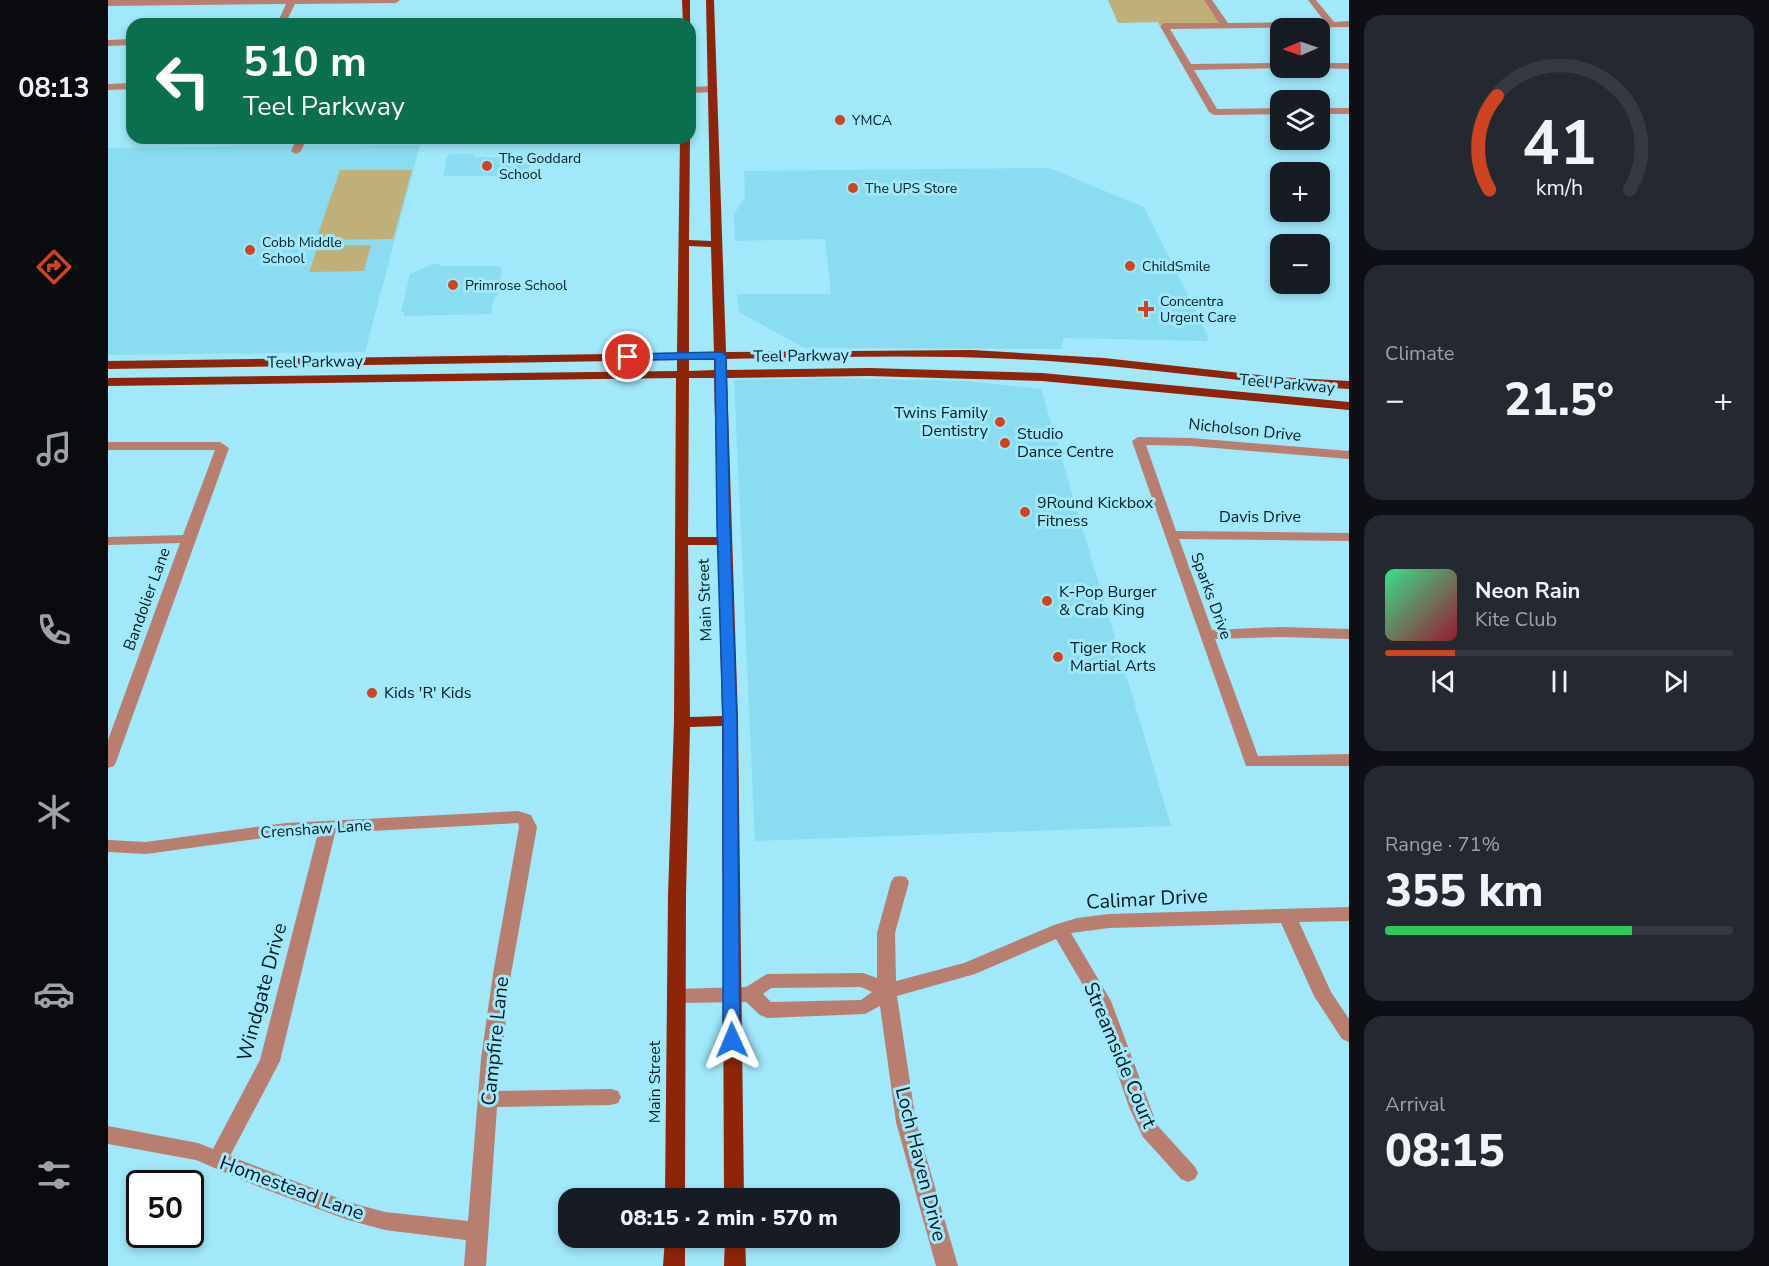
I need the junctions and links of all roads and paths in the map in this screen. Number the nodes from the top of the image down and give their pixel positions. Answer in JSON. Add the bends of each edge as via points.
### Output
{"nodes":[{"id":1,"x":396,"y":0,"type":"edge"},
{"id":2,"x":686,"y":0,"type":"edge"},
{"id":3,"x":710,"y":0,"type":"edge"},
{"id":4,"x":1208,"y":0,"type":"edge"},
{"id":5,"x":1312,"y":0,"type":"edge"},
{"id":6,"x":173,"y":1,"type":"edge"},
{"id":7,"x":291,"y":1,"type":"edge"},
{"id":8,"x":108,"y":3,"type":"edge"},
{"id":9,"x":284,"y":18,"type":"edge"},
{"id":10,"x":687,"y":18,"type":"edge"},
{"id":11,"x":1349,"y":24,"type":"edge"},
{"id":12,"x":1332,"y":25,"type":"junction"},
{"id":13,"x":1225,"y":26,"type":"junction"},
{"id":14,"x":126,"y":42,"type":"edge"},
{"id":15,"x":108,"y":43,"type":"edge"},
{"id":16,"x":1270,"y":66,"type":"edge"},
{"id":17,"x":1330,"y":66,"type":"edge"},
{"id":18,"x":1349,"y":66,"type":"edge"},
{"id":19,"x":1188,"y":67,"type":"junction"},
{"id":20,"x":126,"y":86,"type":"edge"},
{"id":21,"x":108,"y":87,"type":"edge"},
{"id":22,"x":713,"y":89,"type":"junction"},
{"id":23,"x":696,"y":90,"type":"edge"},
{"id":24,"x":1270,"y":111,"type":"edge"},
{"id":25,"x":1330,"y":111,"type":"edge"},
{"id":26,"x":1349,"y":111,"type":"edge"},
{"id":27,"x":299,"y":144,"type":"edge"},
{"id":28,"x":685,"y":144,"type":"edge"},
{"id":29,"x":296,"y":151,"type":"dead end"},
{"id":30,"x":684,"y":243,"type":"junction"},
{"id":31,"x":718,"y":244,"type":"junction"},
{"id":32,"x":955,"y":353,"type":"junction"},
{"id":33,"x":721,"y":355,"type":"junction"},
{"id":34,"x":683,"y":356,"type":"junction"},
{"id":35,"x":248,"y":363,"type":"junction"},
{"id":36,"x":108,"y":364,"type":"edge"},
{"id":37,"x":1147,"y":366,"type":"junction"},
{"id":38,"x":682,"y":374,"type":"junction"},
{"id":39,"x":722,"y":374,"type":"junction"},
{"id":40,"x":957,"y":374,"type":"junction"},
{"id":41,"x":241,"y":380,"type":"junction"},
{"id":42,"x":108,"y":382,"type":"edge"},
{"id":43,"x":1349,"y":385,"type":"edge"},
{"id":44,"x":1148,"y":386,"type":"junction"},
{"id":45,"x":1349,"y":406,"type":"edge"},
{"id":46,"x":1138,"y":441,"type":"joint"},
{"id":47,"x":108,"y":446,"type":"edge"},
{"id":48,"x":1349,"y":455,"type":"edge"},
{"id":49,"x":1170,"y":535,"type":"junction"},
{"id":50,"x":1349,"y":537,"type":"edge"},
{"id":51,"x":188,"y":539,"type":"junction"},
{"id":52,"x":108,"y":541,"type":"edge"},
{"id":53,"x":681,"y":541,"type":"junction"},
{"id":54,"x":724,"y":541,"type":"junction"},
{"id":55,"x":1349,"y":634,"type":"edge"},
{"id":56,"x":1206,"y":635,"type":"junction"},
{"id":57,"x":730,"y":721,"type":"junction"},
{"id":58,"x":682,"y":722,"type":"junction"},
{"id":59,"x":1349,"y":760,"type":"edge"},
{"id":60,"x":108,"y":762,"type":"edge"},
{"id":61,"x":525,"y":819,"type":"joint"},
{"id":62,"x":328,"y":827,"type":"junction"},
{"id":63,"x":108,"y":846,"type":"edge"},
{"id":64,"x":900,"y":882,"type":"dead end"},
{"id":65,"x":1349,"y":914,"type":"edge"},
{"id":66,"x":1287,"y":916,"type":"junction"},
{"id":67,"x":1060,"y":930,"type":"junction"},
{"id":68,"x":887,"y":991,"type":"junction"},
{"id":69,"x":741,"y":994,"type":"junction"},
{"id":70,"x":676,"y":996,"type":"junction"},
{"id":71,"x":1349,"y":1034,"type":"edge"},
{"id":72,"x":611,"y":1097,"type":"dead end"},
{"id":73,"x":489,"y":1099,"type":"junction"},
{"id":74,"x":108,"y":1135,"type":"edge"},
{"id":75,"x":217,"y":1161,"type":"junction"},
{"id":76,"x":1188,"y":1173,"type":"dead end"},
{"id":77,"x":675,"y":1188,"type":"edge"},
{"id":78,"x":734,"y":1188,"type":"edge"},
{"id":79,"x":478,"y":1231,"type":"junction"},
{"id":80,"x":675,"y":1248,"type":"edge"},
{"id":81,"x":735,"y":1248,"type":"edge"},
{"id":82,"x":475,"y":1266,"type":"edge"},
{"id":83,"x":674,"y":1266,"type":"edge"},
{"id":84,"x":735,"y":1266,"type":"edge"},
{"id":85,"x":947,"y":1266,"type":"edge"}],
"edges":[{"from":1,"to":7,"type":"street"},
{"from":2,"to":10,"type":"main road"},
{"from":3,"to":22,"type":"main road","name":"Main Street"},
{"from":4,"to":13,"type":"street"},
{"from":5,"to":12,"type":"street"},
{"from":6,"to":7,"type":"street"},
{"from":6,"to":8,"type":"street"},
{"from":7,"to":9,"type":"street"},
{"from":11,"to":12,"type":"street"},
{"from":12,"to":13,"type":"street"},
{"from":13,"to":19,"type":"street","via":[[1164,26]]},
{"from":14,"to":15,"type":"street"},
{"from":16,"to":19,"type":"street"},
{"from":17,"to":18,"type":"street"},
{"from":19,"to":24,"type":"street","via":[[1214,112]]},
{"from":20,"to":21,"type":"street"},
{"from":22,"to":23,"type":"street"},
{"from":22,"to":31,"type":"main road","name":"Main Street"},
{"from":25,"to":26,"type":"street"},
{"from":27,"to":29,"type":"street"},
{"from":28,"to":30,"type":"main road","name":"Main Street"},
{"from":30,"to":31,"type":"main road"},
{"from":30,"to":34,"type":"main road","name":"Main Street"},
{"from":31,"to":33,"type":"main road","name":"Main Street"},
{"from":32,"to":33,"type":"main road","name":"Teel Parkway"},
{"from":32,"to":37,"type":"main road","name":"Teel Parkway"},
{"from":32,"to":40,"type":"main road"},
{"from":33,"to":34,"type":"main road","name":"Teel Parkway"},
{"from":33,"to":39,"type":"main road","name":"Main Street"},
{"from":34,"to":35,"type":"main road","name":"Teel Parkway"},
{"from":34,"to":38,"type":"main road","name":"Main Street"},
{"from":35,"to":36,"type":"main road","name":"Teel Parkway"},
{"from":35,"to":41,"type":"main road"},
{"from":37,"to":43,"type":"main road","name":"Teel Parkway","via":[[1261,380]]},
{"from":37,"to":44,"type":"main road"},
{"from":38,"to":39,"type":"main road","name":"Teel Parkway"},
{"from":38,"to":41,"type":"main road","name":"Teel Parkway"},
{"from":38,"to":53,"type":"main road","name":"Main Street"},
{"from":39,"to":40,"type":"main road","name":"Teel Parkway"},
{"from":39,"to":54,"type":"main road","name":"Main Street"},
{"from":40,"to":44,"type":"main road","name":"Teel Parkway"},
{"from":41,"to":42,"type":"main road","name":"Teel Parkway"},
{"from":44,"to":45,"type":"main road","name":"Teel Parkway"},
{"from":46,"to":48,"type":"street","name":"Nicholson Drive","via":[[1179,440]]},
{"from":46,"to":49,"type":"street","name":"Sparks Drive"},
{"from":47,"to":51,"type":"street","name":"Bandolier Lane","via":[[222,448]]},
{"from":49,"to":50,"type":"street","name":"Davis Drive"},
{"from":49,"to":56,"type":"street","name":"Sparks Drive"},
{"from":51,"to":52,"type":"street"},
{"from":51,"to":60,"type":"street","name":"Bandolier Lane"},
{"from":53,"to":54,"type":"main road"},
{"from":53,"to":58,"type":"main road","name":"Main Street"},
{"from":54,"to":57,"type":"main road","name":"Main Street"},
{"from":55,"to":56,"type":"street"},
{"from":56,"to":59,"type":"street","name":"Sparks Drive","via":[[1252,762]]},
{"from":57,"to":58,"type":"main road"},
{"from":57,"to":69,"type":"main road","name":"Main Street"},
{"from":58,"to":70,"type":"main road","name":"Main Street"},
{"from":61,"to":62,"type":"street","name":"Crenshaw Lane"},
{"from":61,"to":73,"type":"street","name":"Campfire Lane","via":[[528,827],[502,974]]},
{"from":62,"to":63,"type":"street","name":"Crenshaw Lane","via":[[146,848]]},
{"from":62,"to":75,"type":"street","name":"Windgate Drive","via":[[270,1061]]},
{"from":64,"to":68,"type":"street","name":"Loch Haven Drive","via":[[886,933]]},
{"from":65,"to":66,"type":"street","name":"Calimar Drive"},
{"from":66,"to":67,"type":"street","name":"Calimar Drive","via":[[1109,921]]},
{"from":66,"to":71,"type":"street","via":[[1323,996]]},
{"from":67,"to":68,"type":"street","name":"Calimar Drive","via":[[968,969]]},
{"from":67,"to":76,"type":"street","name":"Streamside Court","via":[[1102,1001],[1150,1131]]},
{"from":68,"to":69,"type":"street","via":[[862,980],[767,981]]},
{"from":68,"to":69,"type":"street","name":"Calimar Drive","via":[[865,1006],[776,1010],[767,1010]]},
{"from":68,"to":85,"type":"street","name":"Loch Haven Drive","via":[[906,1122]]},
{"from":69,"to":70,"type":"street"},
{"from":69,"to":78,"type":"main road","name":"Main Street"},
{"from":70,"to":77,"type":"main road","name":"Main Street"},
{"from":72,"to":73,"type":"street"},
{"from":73,"to":79,"type":"street","name":"Campfire Lane"},
{"from":74,"to":75,"type":"street","name":"Homestead Lane","via":[[198,1152]]},
{"from":75,"to":79,"type":"street","name":"Homestead Lane","via":[[348,1211],[405,1224]]},
{"from":79,"to":82,"type":"street","name":"Campfire Lane"},
{"from":80,"to":83,"type":"main road"},
{"from":81,"to":84,"type":"main road"}]}
